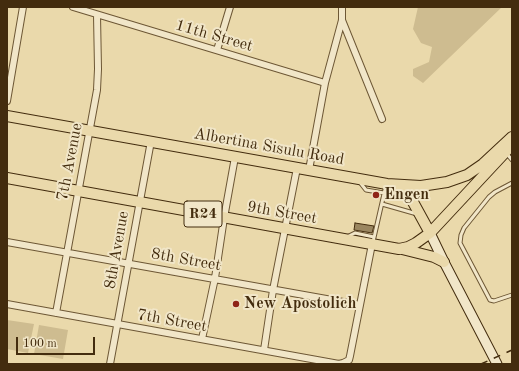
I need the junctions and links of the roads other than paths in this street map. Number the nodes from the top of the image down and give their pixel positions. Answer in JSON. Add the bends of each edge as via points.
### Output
{"nodes":[{"id":1,"x":23,"y":7,"type":"edge"},
{"id":2,"x":73,"y":7,"type":"edge"},
{"id":3,"x":230,"y":7,"type":"edge"},
{"id":4,"x":342,"y":7,"type":"edge"},
{"id":5,"x":88,"y":9,"type":"edge"},
{"id":6,"x":97,"y":15,"type":"junction"},
{"id":7,"x":342,"y":20,"type":"junction"},
{"id":8,"x":217,"y":50,"type":"junction"},
{"id":9,"x":325,"y":82,"type":"junction"},
{"id":10,"x":7,"y":101,"type":"edge"},
{"id":11,"x":7,"y":116,"type":"edge"},
{"id":12,"x":382,"y":119,"type":"dead end"},
{"id":13,"x":89,"y":131,"type":"junction"},
{"id":14,"x":512,"y":137,"type":"edge"},
{"id":15,"x":151,"y":141,"type":"junction"},
{"id":16,"x":507,"y":147,"type":"edge"},
{"id":17,"x":235,"y":157,"type":"junction"},
{"id":18,"x":512,"y":160,"type":"edge"},
{"id":19,"x":297,"y":168,"type":"junction"},
{"id":20,"x":309,"y":170,"type":"junction"},
{"id":21,"x":7,"y":178,"type":"edge"},
{"id":22,"x":512,"y":183,"type":"edge"},
{"id":23,"x":386,"y":187,"type":"junction"},
{"id":24,"x":78,"y":191,"type":"junction"},
{"id":25,"x":139,"y":202,"type":"junction"},
{"id":26,"x":382,"y":204,"type":"junction"},
{"id":27,"x":419,"y":214,"type":"junction"},
{"id":28,"x":224,"y":218,"type":"junction"},
{"id":29,"x":285,"y":228,"type":"junction"},
{"id":30,"x":430,"y":233,"type":"junction"},
{"id":31,"x":373,"y":240,"type":"junction"},
{"id":32,"x":7,"y":242,"type":"edge"},
{"id":33,"x":399,"y":248,"type":"junction"},
{"id":34,"x":67,"y":252,"type":"junction"},
{"id":35,"x":444,"y":262,"type":"junction"},
{"id":36,"x":128,"y":264,"type":"junction"},
{"id":37,"x":215,"y":278,"type":"junction"},
{"id":38,"x":273,"y":290,"type":"junction"},
{"id":39,"x":512,"y":295,"type":"edge"},
{"id":40,"x":7,"y":304,"type":"edge"},
{"id":41,"x":360,"y":305,"type":"junction"},
{"id":42,"x":56,"y":313,"type":"junction"},
{"id":43,"x":117,"y":324,"type":"junction"},
{"id":44,"x":202,"y":339,"type":"junction"},
{"id":45,"x":264,"y":350,"type":"junction"},
{"id":46,"x":110,"y":364,"type":"edge"},
{"id":47,"x":498,"y":364,"type":"edge"}],
"edges":[{"from":1,"to":10,"type":"street"},
{"from":2,"to":5,"type":"street","name":"11th Street"},
{"from":3,"to":8,"type":"street"},
{"from":4,"to":7,"type":"street"},
{"from":5,"to":6,"type":"street","name":"11th Street"},
{"from":6,"to":8,"type":"street","name":"11th Street"},
{"from":6,"to":13,"type":"street","name":"7th Avenue","via":[[98,82]]},
{"from":7,"to":9,"type":"street"},
{"from":7,"to":12,"type":"street"},
{"from":8,"to":9,"type":"street","name":"11th Street"},
{"from":9,"to":20,"type":"street"},
{"from":11,"to":13,"type":"main road","name":"Albertina Sisulu Road","number":"R24"},
{"from":13,"to":15,"type":"main road","name":"Albertina Sisulu Road","number":"R24"},
{"from":13,"to":24,"type":"street","name":"7th Avenue"},
{"from":14,"to":16,"type":"main road","name":"Albertina Sisulu Road","number":"R24"},
{"from":15,"to":17,"type":"main road","name":"Albertina Sisulu Road","number":"R24"},
{"from":15,"to":25,"type":"street","name":"8th Avenue"},
{"from":16,"to":18,"type":"lane"},
{"from":16,"to":23,"type":"main road","name":"Albertina Sisulu Road","number":"R24","via":[[467,175],[454,180],[429,186]]},
{"from":16,"to":30,"type":"main road","name":"9th Street","number":"R24"},
{"from":17,"to":19,"type":"main road","name":"Albertina Sisulu Road","number":"R24"},
{"from":17,"to":28,"type":"street"},
{"from":19,"to":20,"type":"main road","name":"Albertina Sisulu Road","number":"R24"},
{"from":19,"to":29,"type":"street"},
{"from":20,"to":23,"type":"main road","name":"Albertina Sisulu Road","number":"R24","via":[[357,178]]},
{"from":21,"to":24,"type":"main road","name":"9th Street","number":"R24"},
{"from":22,"to":39,"type":"lane","via":[[489,197],[464,228],[460,243],[490,300],[497,301]]},
{"from":23,"to":26,"type":"lane"},
{"from":23,"to":27,"type":"main road","via":[[407,194]]},
{"from":24,"to":25,"type":"main road","name":"9th Street","number":"R24"},
{"from":24,"to":34,"type":"street","name":"7th Avenue"},
{"from":25,"to":28,"type":"main road","name":"9th Street","number":"R24"},
{"from":25,"to":36,"type":"street","name":"8th Avenue"},
{"from":26,"to":27,"type":"lane"},
{"from":26,"to":31,"type":"lane"},
{"from":27,"to":30,"type":"main road"},
{"from":28,"to":29,"type":"main road","name":"9th Street","number":"R24"},
{"from":28,"to":37,"type":"street"},
{"from":29,"to":31,"type":"main road","name":"9th Street","number":"R24","via":[[344,239]]},
{"from":29,"to":38,"type":"street"},
{"from":30,"to":33,"type":"main road","name":"9th Street","number":"R24","via":[[408,247]]},
{"from":30,"to":35,"type":"street"},
{"from":31,"to":33,"type":"main road","name":"9th Street","number":"R24"},
{"from":31,"to":41,"type":"street"},
{"from":32,"to":34,"type":"street","name":"8th Street"},
{"from":33,"to":35,"type":"main road"},
{"from":34,"to":36,"type":"street","name":"8th Street"},
{"from":34,"to":42,"type":"street","name":"7th Avenue"},
{"from":35,"to":47,"type":"street"},
{"from":36,"to":37,"type":"street","name":"8th Street"},
{"from":36,"to":43,"type":"street","name":"8th Avenue"},
{"from":37,"to":38,"type":"street","name":"8th Street"},
{"from":37,"to":44,"type":"street"},
{"from":38,"to":41,"type":"street","name":"8th Street"},
{"from":38,"to":45,"type":"street"},
{"from":40,"to":42,"type":"street","name":"7th Street"},
{"from":41,"to":45,"type":"street","name":"7th Street","via":[[349,360],[343,363]]},
{"from":42,"to":43,"type":"street","name":"7th Street"},
{"from":43,"to":44,"type":"street","name":"7th Street"},
{"from":43,"to":46,"type":"street","name":"8th Avenue"},
{"from":44,"to":45,"type":"street","name":"7th Street"}]}
